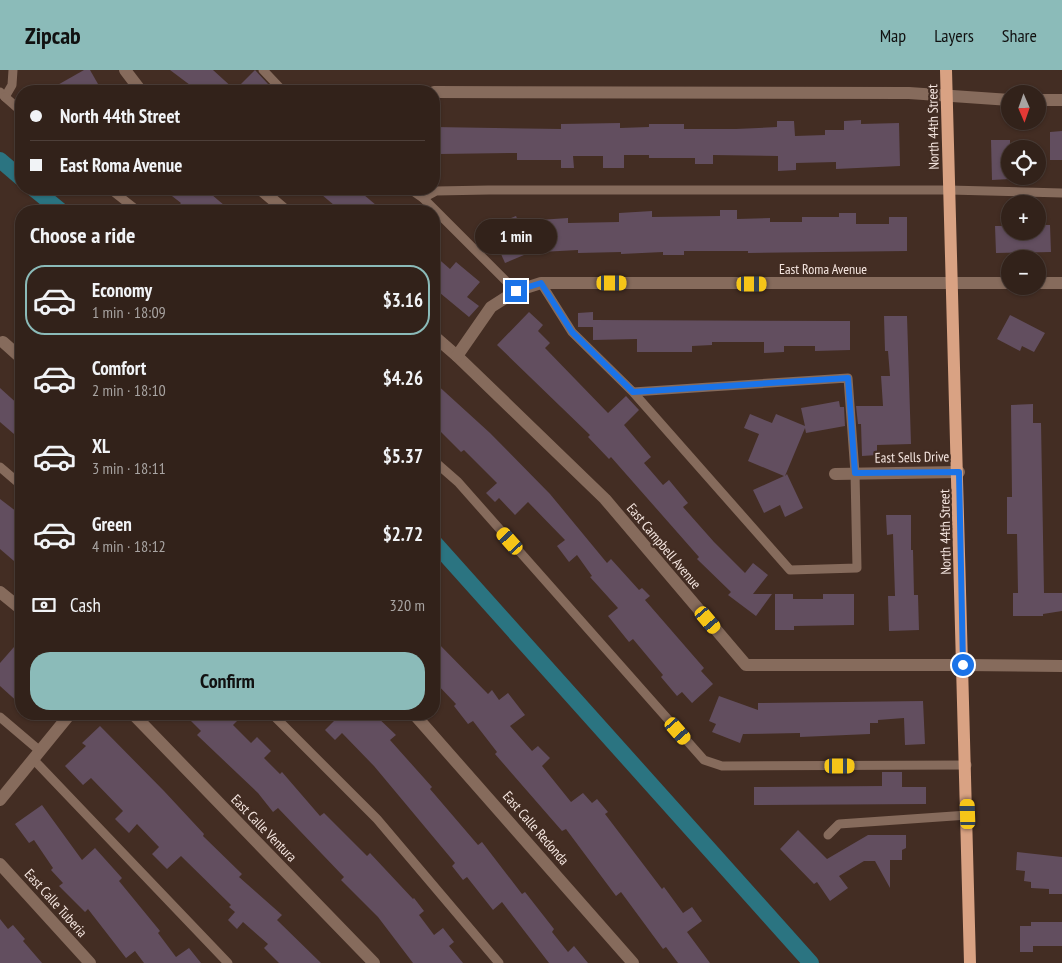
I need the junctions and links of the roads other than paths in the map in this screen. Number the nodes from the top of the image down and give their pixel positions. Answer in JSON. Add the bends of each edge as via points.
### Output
{"nodes":[{"id":1,"x":14,"y":70,"type":"edge"},
{"id":2,"x":125,"y":70,"type":"edge"},
{"id":3,"x":263,"y":70,"type":"edge"},
{"id":4,"x":946,"y":70,"type":"edge"},
{"id":5,"x":136,"y":85,"type":"edge"},
{"id":6,"x":277,"y":85,"type":"edge"},
{"id":7,"x":440,"y":92,"type":"edge"},
{"id":8,"x":3,"y":94,"type":"edge"},
{"id":9,"x":947,"y":96,"type":"junction"},
{"id":10,"x":1001,"y":99,"type":"edge"},
{"id":11,"x":1046,"y":100,"type":"edge"},
{"id":12,"x":1062,"y":100,"type":"edge"},
{"id":13,"x":15,"y":105,"type":"edge"},
{"id":14,"x":949,"y":190,"type":"junction"},
{"id":15,"x":440,"y":191,"type":"edge"},
{"id":16,"x":1062,"y":193,"type":"edge"},
{"id":17,"x":118,"y":195,"type":"edge"},
{"id":18,"x":267,"y":195,"type":"edge"},
{"id":19,"x":419,"y":195,"type":"edge"},
{"id":20,"x":429,"y":195,"type":"edge"},
{"id":21,"x":423,"y":198,"type":"junction"},
{"id":22,"x":130,"y":205,"type":"edge"},
{"id":23,"x":279,"y":205,"type":"edge"},
{"id":24,"x":430,"y":205,"type":"edge"},
{"id":25,"x":440,"y":215,"type":"edge"},
{"id":26,"x":541,"y":283,"type":"junction"},
{"id":27,"x":1001,"y":283,"type":"edge"},
{"id":28,"x":1046,"y":283,"type":"edge"},
{"id":29,"x":1062,"y":283,"type":"edge"},
{"id":30,"x":952,"y":284,"type":"junction"},
{"id":31,"x":516,"y":291,"type":"junction"},
{"id":32,"x":440,"y":341,"type":"edge"},
{"id":33,"x":3,"y":342,"type":"dead end"},
{"id":34,"x":15,"y":353,"type":"edge"},
{"id":35,"x":457,"y":356,"type":"junction"},
{"id":36,"x":633,"y":392,"type":"junction"},
{"id":37,"x":440,"y":466,"type":"edge"},
{"id":38,"x":0,"y":467,"type":"edge"},
{"id":39,"x":959,"y":472,"type":"junction"},
{"id":40,"x":855,"y":473,"type":"junction"},
{"id":41,"x":835,"y":474,"type":"dead end"},
{"id":42,"x":15,"y":479,"type":"edge"},
{"id":43,"x":0,"y":592,"type":"edge"},
{"id":44,"x":15,"y":604,"type":"edge"},
{"id":45,"x":963,"y":665,"type":"junction"},
{"id":46,"x":1062,"y":666,"type":"edge"},
{"id":47,"x":0,"y":717,"type":"edge"},
{"id":48,"x":65,"y":720,"type":"edge"},
{"id":49,"x":139,"y":720,"type":"edge"},
{"id":50,"x":278,"y":720,"type":"edge"},
{"id":51,"x":419,"y":720,"type":"edge"},
{"id":52,"x":37,"y":755,"type":"junction"},
{"id":53,"x":967,"y":765,"type":"junction"},
{"id":54,"x":0,"y":800,"type":"edge"},
{"id":55,"x":968,"y":814,"type":"junction"},
{"id":56,"x":828,"y":835,"type":"dead end"},
{"id":57,"x":0,"y":864,"type":"edge"},
{"id":58,"x":90,"y":963,"type":"edge"},
{"id":59,"x":228,"y":963,"type":"edge"},
{"id":60,"x":374,"y":963,"type":"edge"},
{"id":61,"x":499,"y":963,"type":"edge"},
{"id":62,"x":633,"y":963,"type":"edge"},
{"id":63,"x":970,"y":963,"type":"edge"}],
"edges":[{"from":1,"to":8,"type":"lane","via":[[12,85]]},
{"from":2,"to":5,"type":"street"},
{"from":3,"to":6,"type":"lane"},
{"from":4,"to":9,"type":"main road","name":"North 44th Street"},
{"from":7,"to":9,"type":"street","via":[[908,93]]},
{"from":8,"to":13,"type":"lane"},
{"from":9,"to":10,"type":"street"},
{"from":9,"to":14,"type":"main road","name":"North 44th Street"},
{"from":11,"to":12,"type":"street"},
{"from":14,"to":15,"type":"lane"},
{"from":14,"to":16,"type":"lane"},
{"from":14,"to":30,"type":"main road","name":"North 44th Street"},
{"from":17,"to":22,"type":"lane"},
{"from":18,"to":23,"type":"street"},
{"from":19,"to":21,"type":"lane"},
{"from":20,"to":21,"type":"lane"},
{"from":21,"to":24,"type":"lane"},
{"from":25,"to":31,"type":"lane"},
{"from":26,"to":30,"type":"street","name":"East Roma Avenue"},
{"from":26,"to":31,"type":"street","name":"East Roma Avenue"},
{"from":26,"to":36,"type":"lane","via":[[572,332]]},
{"from":27,"to":30,"type":"street","name":"East Roma Avenue"},
{"from":28,"to":29,"type":"street"},
{"from":30,"to":39,"type":"main road","name":"North 44th Street"},
{"from":31,"to":35,"type":"street","name":"East Roma Avenue","via":[[491,306]]},
{"from":32,"to":35,"type":"street","name":"East Campbell Avenue"},
{"from":33,"to":34,"type":"street"},
{"from":35,"to":45,"type":"street","name":"East Campbell Avenue","via":[[605,499],[746,665]]},
{"from":36,"to":40,"type":"lane","via":[[848,378]]},
{"from":36,"to":40,"type":"lane","via":[[790,570],[856,568]]},
{"from":37,"to":53,"type":"lane","via":[[458,482],[704,760],[722,766]]},
{"from":38,"to":42,"type":"lane"},
{"from":39,"to":40,"type":"street","name":"East Sells Drive"},
{"from":39,"to":45,"type":"main road","name":"North 44th Street"},
{"from":40,"to":41,"type":"street","name":"East Sells Drive"},
{"from":43,"to":44,"type":"street"},
{"from":45,"to":46,"type":"street","name":"East Campbell Avenue"},
{"from":45,"to":53,"type":"main road","name":"North 44th Street"},
{"from":47,"to":52,"type":"lane"},
{"from":48,"to":52,"type":"street"},
{"from":49,"to":60,"type":"street","name":"East Calle Ventura"},
{"from":50,"to":61,"type":"lane","via":[[377,819]]},
{"from":51,"to":62,"type":"street","name":"East Calle Redonda"},
{"from":52,"to":54,"type":"street"},
{"from":52,"to":59,"type":"lane"},
{"from":53,"to":55,"type":"main road","name":"North 44th Street"},
{"from":55,"to":56,"type":"lane","via":[[839,824]]},
{"from":55,"to":63,"type":"main road","name":"North 44th Street"},
{"from":57,"to":58,"type":"street","name":"East Calle Tuberia"}]}
